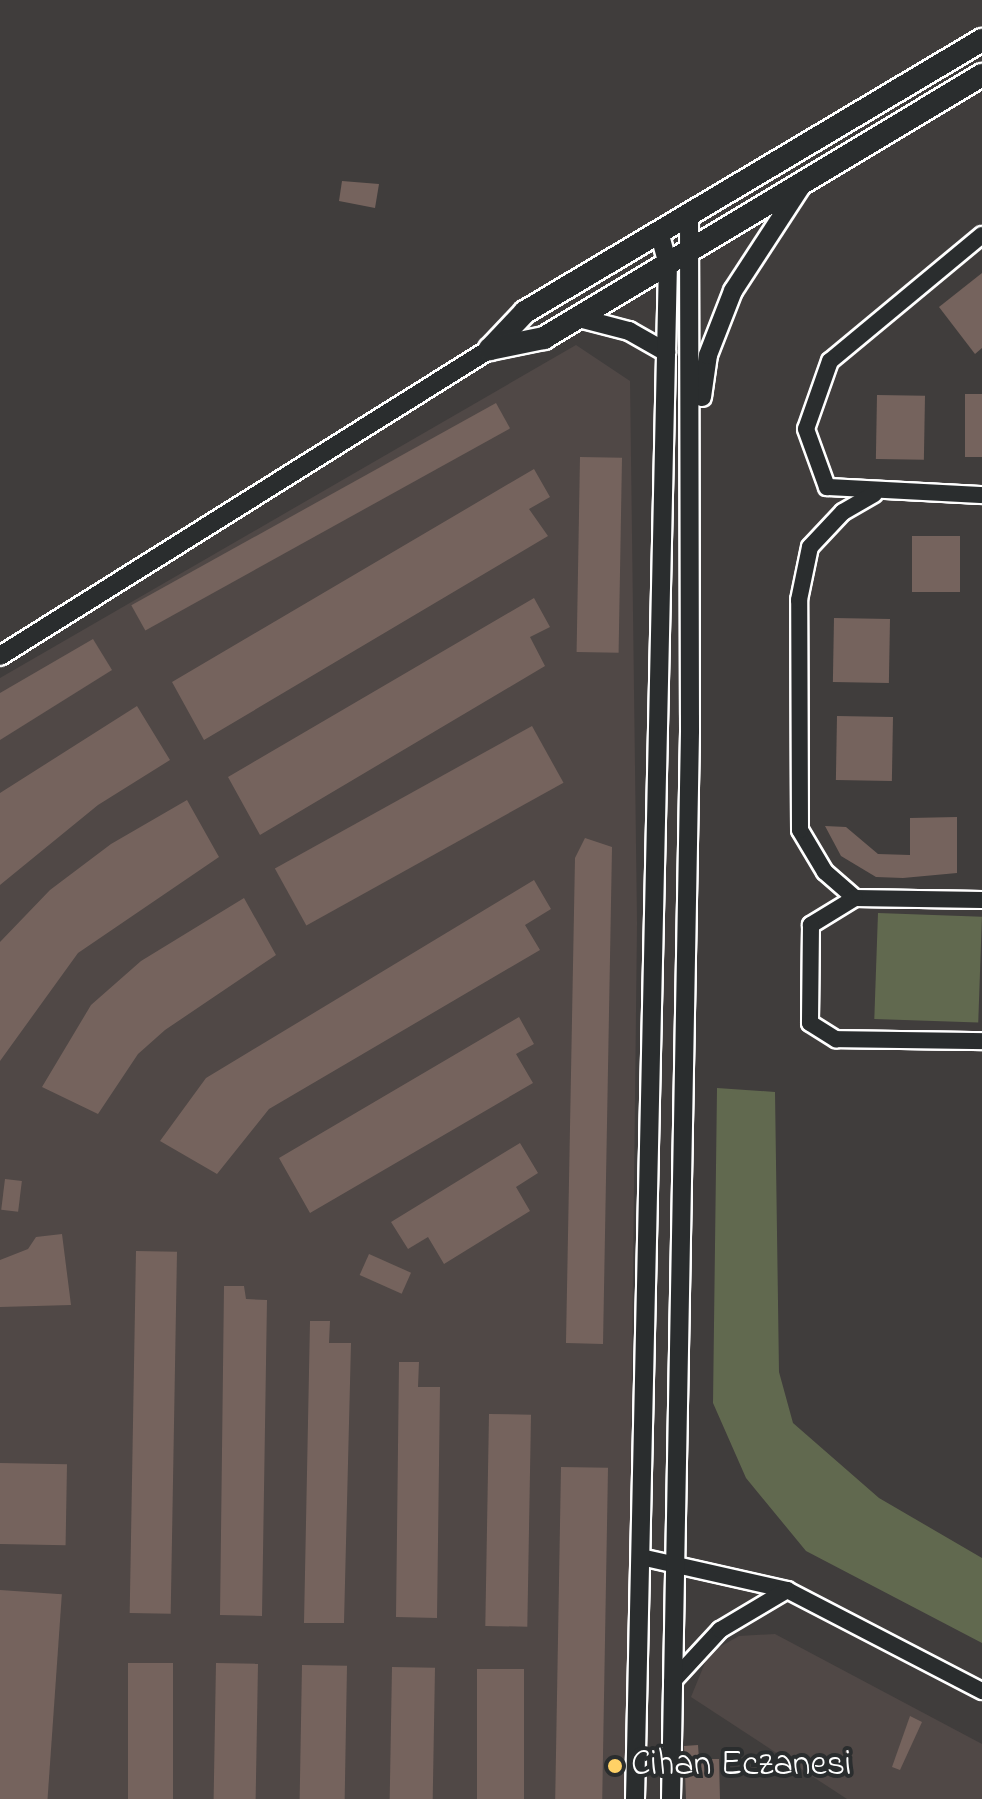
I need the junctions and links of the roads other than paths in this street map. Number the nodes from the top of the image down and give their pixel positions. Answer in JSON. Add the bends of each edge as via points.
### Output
{"nodes":[{"id":1,"x":982,"y":40,"type":"edge"},
{"id":2,"x":982,"y":75,"type":"edge"},
{"id":3,"x":806,"y":179,"type":"junction"},
{"id":4,"x":689,"y":214,"type":"junction"},
{"id":5,"x":659,"y":232,"type":"junction"},
{"id":6,"x":982,"y":235,"type":"edge"},
{"id":7,"x":694,"y":249,"type":"junction"},
{"id":8,"x":668,"y":265,"type":"junction"},
{"id":9,"x":579,"y":318,"type":"junction"},
{"id":10,"x":490,"y":349,"type":"junction"},
{"id":11,"x":666,"y":352,"type":"junction"},
{"id":12,"x":691,"y":463,"type":"junction"},
{"id":13,"x":874,"y":494,"type":"junction"},
{"id":14,"x":982,"y":495,"type":"edge"},
{"id":15,"x":0,"y":656,"type":"edge"},
{"id":16,"x":855,"y":898,"type":"junction"},
{"id":17,"x":982,"y":900,"type":"edge"},
{"id":18,"x":982,"y":1041,"type":"edge"},
{"id":19,"x":641,"y":1557,"type":"junction"},
{"id":20,"x":673,"y":1562,"type":"junction"},
{"id":21,"x":787,"y":1590,"type":"junction"},
{"id":22,"x":672,"y":1682,"type":"junction"},
{"id":23,"x":982,"y":1691,"type":"edge"},
{"id":24,"x":635,"y":1799,"type":"edge"},
{"id":25,"x":671,"y":1799,"type":"edge"}],
"edges":[{"from":1,"to":4,"type":"main road"},
{"from":2,"to":3,"type":"main road"},
{"from":3,"to":7,"type":"main road"},
{"from":3,"to":12,"type":"street","via":[[751,259],[719,322]]},
{"from":4,"to":5,"type":"main road"},
{"from":4,"to":7,"type":"street"},
{"from":5,"to":8,"type":"street"},
{"from":5,"to":10,"type":"main road","via":[[525,312]]},
{"from":6,"to":13,"type":"street","via":[[830,361],[806,429],[827,487]]},
{"from":7,"to":8,"type":"main road"},
{"from":7,"to":12,"type":"street"},
{"from":8,"to":9,"type":"main road"},
{"from":8,"to":11,"type":"street"},
{"from":9,"to":10,"type":"main road","via":[[544,338]]},
{"from":9,"to":11,"type":"street","via":[[629,331]]},
{"from":10,"to":15,"type":"street"},
{"from":11,"to":19,"type":"street"},
{"from":12,"to":20,"type":"street"},
{"from":13,"to":14,"type":"street"},
{"from":13,"to":16,"type":"street","via":[[843,512],[810,547],[799,600],[800,830],[825,872]]},
{"from":16,"to":17,"type":"street"},
{"from":16,"to":18,"type":"street","via":[[811,925],[810,1023],[836,1039]]},
{"from":19,"to":20,"type":"street"},
{"from":19,"to":24,"type":"street"},
{"from":20,"to":21,"type":"street"},
{"from":20,"to":22,"type":"street"},
{"from":21,"to":22,"type":"street","via":[[720,1630]]},
{"from":21,"to":23,"type":"street"},
{"from":22,"to":25,"type":"street"}]}
